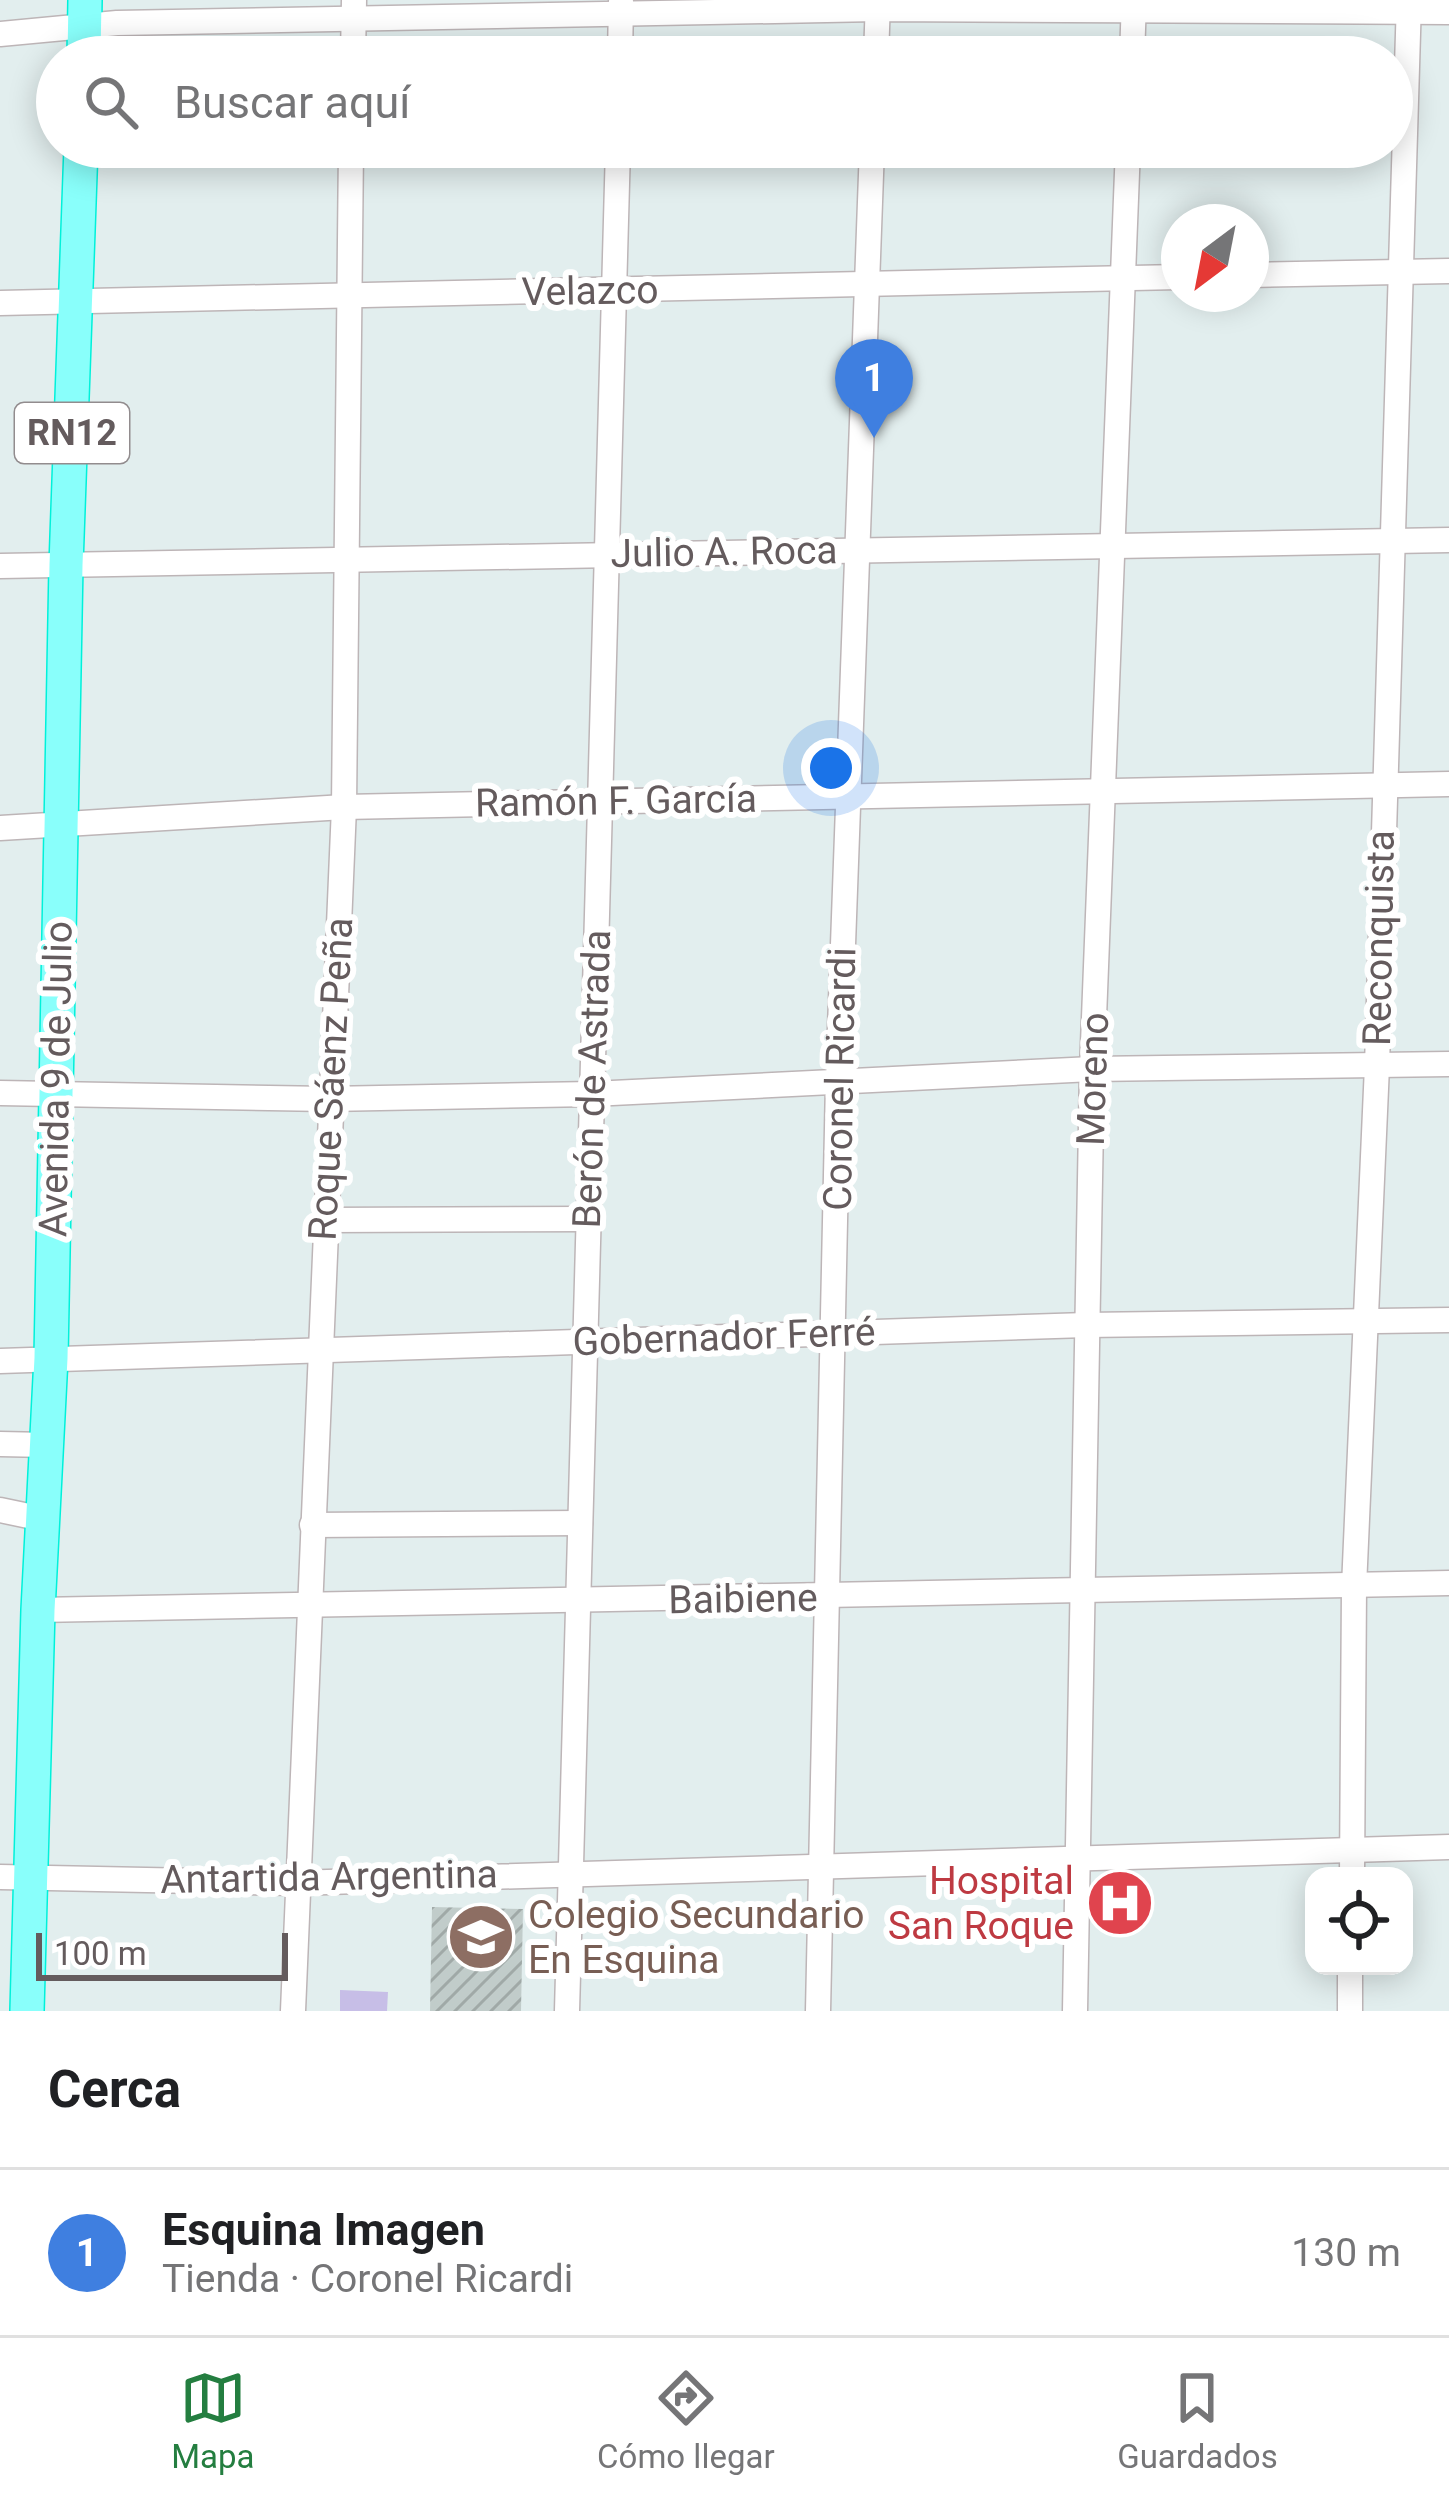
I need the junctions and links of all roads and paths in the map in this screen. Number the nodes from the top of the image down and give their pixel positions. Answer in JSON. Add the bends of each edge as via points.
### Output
{"nodes":[{"id":1,"x":1134,"y":3,"type":"edge"},
{"id":2,"x":878,"y":4,"type":"edge"},
{"id":3,"x":1409,"y":6,"type":"edge"},
{"id":4,"x":621,"y":7,"type":"edge"},
{"id":5,"x":354,"y":10,"type":"edge"},
{"id":6,"x":1449,"y":12,"type":"edge"},
{"id":7,"x":85,"y":28,"type":"edge"},
{"id":8,"x":0,"y":34,"type":"edge"},
{"id":9,"x":877,"y":36,"type":"edge"},
{"id":10,"x":1133,"y":36,"type":"edge"},
{"id":11,"x":1408,"y":36,"type":"edge"},
{"id":12,"x":80,"y":168,"type":"edge"},
{"id":13,"x":351,"y":168,"type":"edge"},
{"id":14,"x":617,"y":168,"type":"edge"},
{"id":15,"x":871,"y":168,"type":"edge"},
{"id":16,"x":1127,"y":168,"type":"edge"},
{"id":17,"x":1403,"y":168,"type":"edge"},
{"id":18,"x":1449,"y":271,"type":"edge"},
{"id":19,"x":1399,"y":272,"type":"junction"},
{"id":20,"x":1269,"y":275,"type":"edge"},
{"id":21,"x":1161,"y":277,"type":"edge"},
{"id":22,"x":1123,"y":278,"type":"junction"},
{"id":23,"x":867,"y":284,"type":"junction"},
{"id":24,"x":614,"y":290,"type":"junction"},
{"id":25,"x":349,"y":296,"type":"junction"},
{"id":26,"x":76,"y":301,"type":"junction"},
{"id":27,"x":0,"y":303,"type":"edge"},
{"id":28,"x":1449,"y":539,"type":"edge"},
{"id":29,"x":1391,"y":541,"type":"junction"},
{"id":30,"x":1114,"y":546,"type":"junction"},
{"id":31,"x":858,"y":550,"type":"junction"},
{"id":32,"x":607,"y":554,"type":"junction"},
{"id":33,"x":346,"y":559,"type":"junction"},
{"id":34,"x":66,"y":565,"type":"junction"},
{"id":35,"x":0,"y":566,"type":"edge"},
{"id":36,"x":1449,"y":784,"type":"edge"},
{"id":37,"x":1381,"y":786,"type":"junction"},
{"id":38,"x":1104,"y":791,"type":"junction"},
{"id":39,"x":848,"y":797,"type":"junction"},
{"id":40,"x":600,"y":801,"type":"junction"},
{"id":41,"x":344,"y":807,"type":"junction"},
{"id":42,"x":60,"y":826,"type":"junction"},
{"id":43,"x":0,"y":828,"type":"edge"},
{"id":44,"x":1449,"y":1064,"type":"edge"},
{"id":45,"x":1377,"y":1066,"type":"junction"},
{"id":46,"x":1092,"y":1070,"type":"junction"},
{"id":47,"x":838,"y":1082,"type":"junction"},
{"id":48,"x":0,"y":1093,"type":"edge"},
{"id":49,"x":56,"y":1093,"type":"junction"},
{"id":50,"x":592,"y":1094,"type":"junction"},
{"id":51,"x":328,"y":1099,"type":"junction"},
{"id":52,"x":589,"y":1219,"type":"junction"},
{"id":53,"x":326,"y":1220,"type":"junction"},
{"id":54,"x":1449,"y":1320,"type":"edge"},
{"id":55,"x":1364,"y":1321,"type":"junction"},
{"id":56,"x":1086,"y":1325,"type":"junction"},
{"id":57,"x":837,"y":1332,"type":"junction"},
{"id":58,"x":585,"y":1342,"type":"junction"},
{"id":59,"x":318,"y":1350,"type":"junction"},
{"id":60,"x":51,"y":1358,"type":"junction"},
{"id":61,"x":0,"y":1361,"type":"edge"},
{"id":62,"x":0,"y":1444,"type":"edge"},
{"id":63,"x":47,"y":1445,"type":"junction"},
{"id":64,"x":0,"y":1510,"type":"edge"},
{"id":65,"x":43,"y":1519,"type":"junction"},
{"id":66,"x":580,"y":1523,"type":"junction"},
{"id":67,"x":312,"y":1525,"type":"junction"},
{"id":68,"x":1449,"y":1582,"type":"edge"},
{"id":69,"x":1354,"y":1587,"type":"junction"},
{"id":70,"x":1086,"y":1590,"type":"junction"},
{"id":71,"x":830,"y":1598,"type":"junction"},
{"id":72,"x":578,"y":1601,"type":"junction"},
{"id":73,"x":314,"y":1607,"type":"junction"},
{"id":74,"x":38,"y":1610,"type":"junction"},
{"id":75,"x":1353,"y":1846,"type":"junction"},
{"id":76,"x":1449,"y":1847,"type":"edge"},
{"id":77,"x":1080,"y":1858,"type":"junction"},
{"id":78,"x":821,"y":1866,"type":"junction"},
{"id":79,"x":1352,"y":1867,"type":"edge"},
{"id":80,"x":571,"y":1873,"type":"junction"},
{"id":81,"x":15,"y":1877,"type":"edge"},
{"id":82,"x":296,"y":1883,"type":"junction"},
{"id":83,"x":1350,"y":1975,"type":"edge"},
{"id":84,"x":27,"y":2011,"type":"edge"},
{"id":85,"x":293,"y":2011,"type":"edge"},
{"id":86,"x":567,"y":2011,"type":"edge"},
{"id":87,"x":818,"y":2011,"type":"edge"},
{"id":88,"x":1075,"y":2011,"type":"edge"},
{"id":89,"x":1349,"y":2011,"type":"edge"}],
"edges":[{"from":1,"to":2,"type":"street"},
{"from":1,"to":3,"type":"street"},
{"from":1,"to":10,"type":"street"},
{"from":2,"to":4,"type":"street"},
{"from":2,"to":9,"type":"street"},
{"from":3,"to":6,"type":"street"},
{"from":3,"to":11,"type":"street","name":"Reconquista"},
{"from":4,"to":5,"type":"street"},
{"from":5,"to":7,"type":"street"},
{"from":7,"to":8,"type":"street"},
{"from":12,"to":26,"type":"highway","name":"Avenida 9 de Julio","number":"RN12"},
{"from":13,"to":25,"type":"street","name":"Roque Sáenz Peña"},
{"from":14,"to":24,"type":"street","name":"Berón de Astrada"},
{"from":15,"to":23,"type":"street","name":"Coronel Ricardi"},
{"from":16,"to":22,"type":"street","name":"Moreno"},
{"from":17,"to":19,"type":"street","name":"Reconquista"},
{"from":18,"to":19,"type":"street"},
{"from":19,"to":20,"type":"street"},
{"from":19,"to":29,"type":"street","name":"Reconquista"},
{"from":21,"to":22,"type":"street","name":"Velazco"},
{"from":22,"to":23,"type":"street","name":"Velazco"},
{"from":22,"to":30,"type":"street","name":"Moreno"},
{"from":23,"to":24,"type":"street","name":"Velazco"},
{"from":23,"to":31,"type":"street","name":"Coronel Ricardi"},
{"from":24,"to":25,"type":"street","name":"Velazco"},
{"from":24,"to":32,"type":"street","name":"Berón de Astrada"},
{"from":25,"to":26,"type":"street","name":"Velazco"},
{"from":25,"to":33,"type":"street","name":"Roque Sáenz Peña"},
{"from":26,"to":27,"type":"street","name":"Velazco"},
{"from":26,"to":34,"type":"highway","name":"Avenida 9 de Julio","number":"RN12"},
{"from":28,"to":29,"type":"street","name":"Julio A. Roca"},
{"from":29,"to":30,"type":"street","name":"Julio A. Roca"},
{"from":29,"to":37,"type":"street","name":"Reconquista"},
{"from":30,"to":31,"type":"street","name":"Julio A. Roca"},
{"from":30,"to":38,"type":"street","name":"Moreno"},
{"from":31,"to":32,"type":"street","name":"Julio A. Roca"},
{"from":31,"to":39,"type":"street","name":"Coronel Ricardi"},
{"from":32,"to":33,"type":"street","name":"Julio A. Roca"},
{"from":32,"to":40,"type":"street","name":"Berón de Astrada"},
{"from":33,"to":34,"type":"street","name":"Julio A. Roca"},
{"from":33,"to":41,"type":"street","name":"Roque Sáenz Peña"},
{"from":34,"to":35,"type":"street","name":"Julio A. Roca"},
{"from":34,"to":42,"type":"highway","name":"Avenida 9 de Julio","number":"RN12"},
{"from":36,"to":37,"type":"street","name":"Ramón F. García"},
{"from":37,"to":38,"type":"street","name":"Ramón F. García"},
{"from":37,"to":45,"type":"street","name":"Reconquista"},
{"from":38,"to":39,"type":"street","name":"Ramón F. García"},
{"from":38,"to":46,"type":"street","name":"Moreno"},
{"from":39,"to":40,"type":"street","name":"Ramón F. García"},
{"from":39,"to":47,"type":"street","name":"Coronel Ricardi"},
{"from":40,"to":41,"type":"street","name":"Ramón F. García"},
{"from":40,"to":50,"type":"street","name":"Berón de Astrada"},
{"from":41,"to":42,"type":"street","name":"Ramón F. García"},
{"from":41,"to":51,"type":"street","name":"Roque Sáenz Peña"},
{"from":42,"to":43,"type":"street","name":"Ramón F. García"},
{"from":42,"to":49,"type":"highway","name":"Avenida 9 de Julio","number":"RN12"},
{"from":44,"to":45,"type":"street"},
{"from":45,"to":46,"type":"street"},
{"from":45,"to":55,"type":"street","name":"Reconquista"},
{"from":46,"to":47,"type":"street"},
{"from":46,"to":56,"type":"street","name":"Moreno"},
{"from":47,"to":50,"type":"street"},
{"from":47,"to":57,"type":"street","name":"Coronel Ricardi"},
{"from":48,"to":49,"type":"street"},
{"from":49,"to":51,"type":"street"},
{"from":49,"to":60,"type":"highway","name":"Avenida 9 de Julio","number":"RN12"},
{"from":50,"to":51,"type":"street"},
{"from":50,"to":52,"type":"street","name":"Berón de Astrada"},
{"from":51,"to":53,"type":"street","name":"Roque Sáenz Peña"},
{"from":52,"to":53,"type":"street"},
{"from":52,"to":58,"type":"street","name":"Berón de Astrada"},
{"from":53,"to":59,"type":"street","name":"Roque Sáenz Peña"},
{"from":54,"to":55,"type":"street","name":"Gobernador Ferré"},
{"from":55,"to":56,"type":"street","name":"Gobernador Ferré"},
{"from":55,"to":69,"type":"street","name":"Reconquista"},
{"from":56,"to":57,"type":"street","name":"Gobernador Ferré"},
{"from":56,"to":70,"type":"street","name":"Moreno"},
{"from":57,"to":58,"type":"street","name":"Gobernador Ferré"},
{"from":57,"to":71,"type":"street","name":"Coronel Ricardi"},
{"from":58,"to":59,"type":"street","name":"Gobernador Ferré"},
{"from":58,"to":66,"type":"street","name":"Berón de Astrada"},
{"from":59,"to":60,"type":"street","name":"Gobernador Ferré"},
{"from":59,"to":67,"type":"street","name":"Roque Sáenz Peña"},
{"from":60,"to":61,"type":"street","name":"Gobernador Ferré"},
{"from":60,"to":63,"type":"highway","name":"Avenida 9 de Julio","number":"RN12"},
{"from":62,"to":63,"type":"street"},
{"from":63,"to":65,"type":"highway","name":"Avenida 9 de Julio","number":"RN12"},
{"from":64,"to":65,"type":"street"},
{"from":65,"to":74,"type":"highway","name":"Avenida 9 de Julio","number":"RN12"},
{"from":66,"to":67,"type":"street"},
{"from":66,"to":72,"type":"street","name":"Berón de Astrada"},
{"from":67,"to":73,"type":"street","name":"Roque Sáenz Peña"},
{"from":68,"to":69,"type":"street","name":"Baibiene"},
{"from":69,"to":70,"type":"street","name":"Baibiene"},
{"from":69,"to":75,"type":"street","name":"Reconquista"},
{"from":70,"to":71,"type":"street","name":"Baibiene"},
{"from":70,"to":77,"type":"street","name":"Moreno"},
{"from":71,"to":72,"type":"street","name":"Baibiene"},
{"from":71,"to":78,"type":"street","name":"Coronel Ricardi"},
{"from":72,"to":73,"type":"street","name":"Baibiene"},
{"from":72,"to":80,"type":"street","name":"Berón de Astrada"},
{"from":73,"to":74,"type":"street","name":"Baibiene"},
{"from":73,"to":82,"type":"street","name":"Roque Sáenz Peña"},
{"from":74,"to":81,"type":"highway","name":"Avenida 9 de Julio","number":"RN12"},
{"from":75,"to":76,"type":"street","name":"Antartida Argentina"},
{"from":75,"to":77,"type":"street","name":"Antartida Argentina"},
{"from":75,"to":79,"type":"street","name":"Reconquista"},
{"from":77,"to":78,"type":"street","name":"Antartida Argentina"},
{"from":77,"to":88,"type":"street","name":"Moreno"},
{"from":78,"to":80,"type":"street","name":"Antartida Argentina"},
{"from":78,"to":87,"type":"street","name":"Coronel Ricardi"},
{"from":80,"to":82,"type":"street","name":"Antartida Argentina"},
{"from":80,"to":86,"type":"street","name":"Berón de Astrada"},
{"from":81,"to":82,"type":"street","name":"Antartida Argentina"},
{"from":81,"to":84,"type":"highway","name":"Avenida 9 de Julio","number":"RN12"},
{"from":82,"to":85,"type":"street","name":"Roque Sáenz Peña"},
{"from":83,"to":89,"type":"street"}]}
